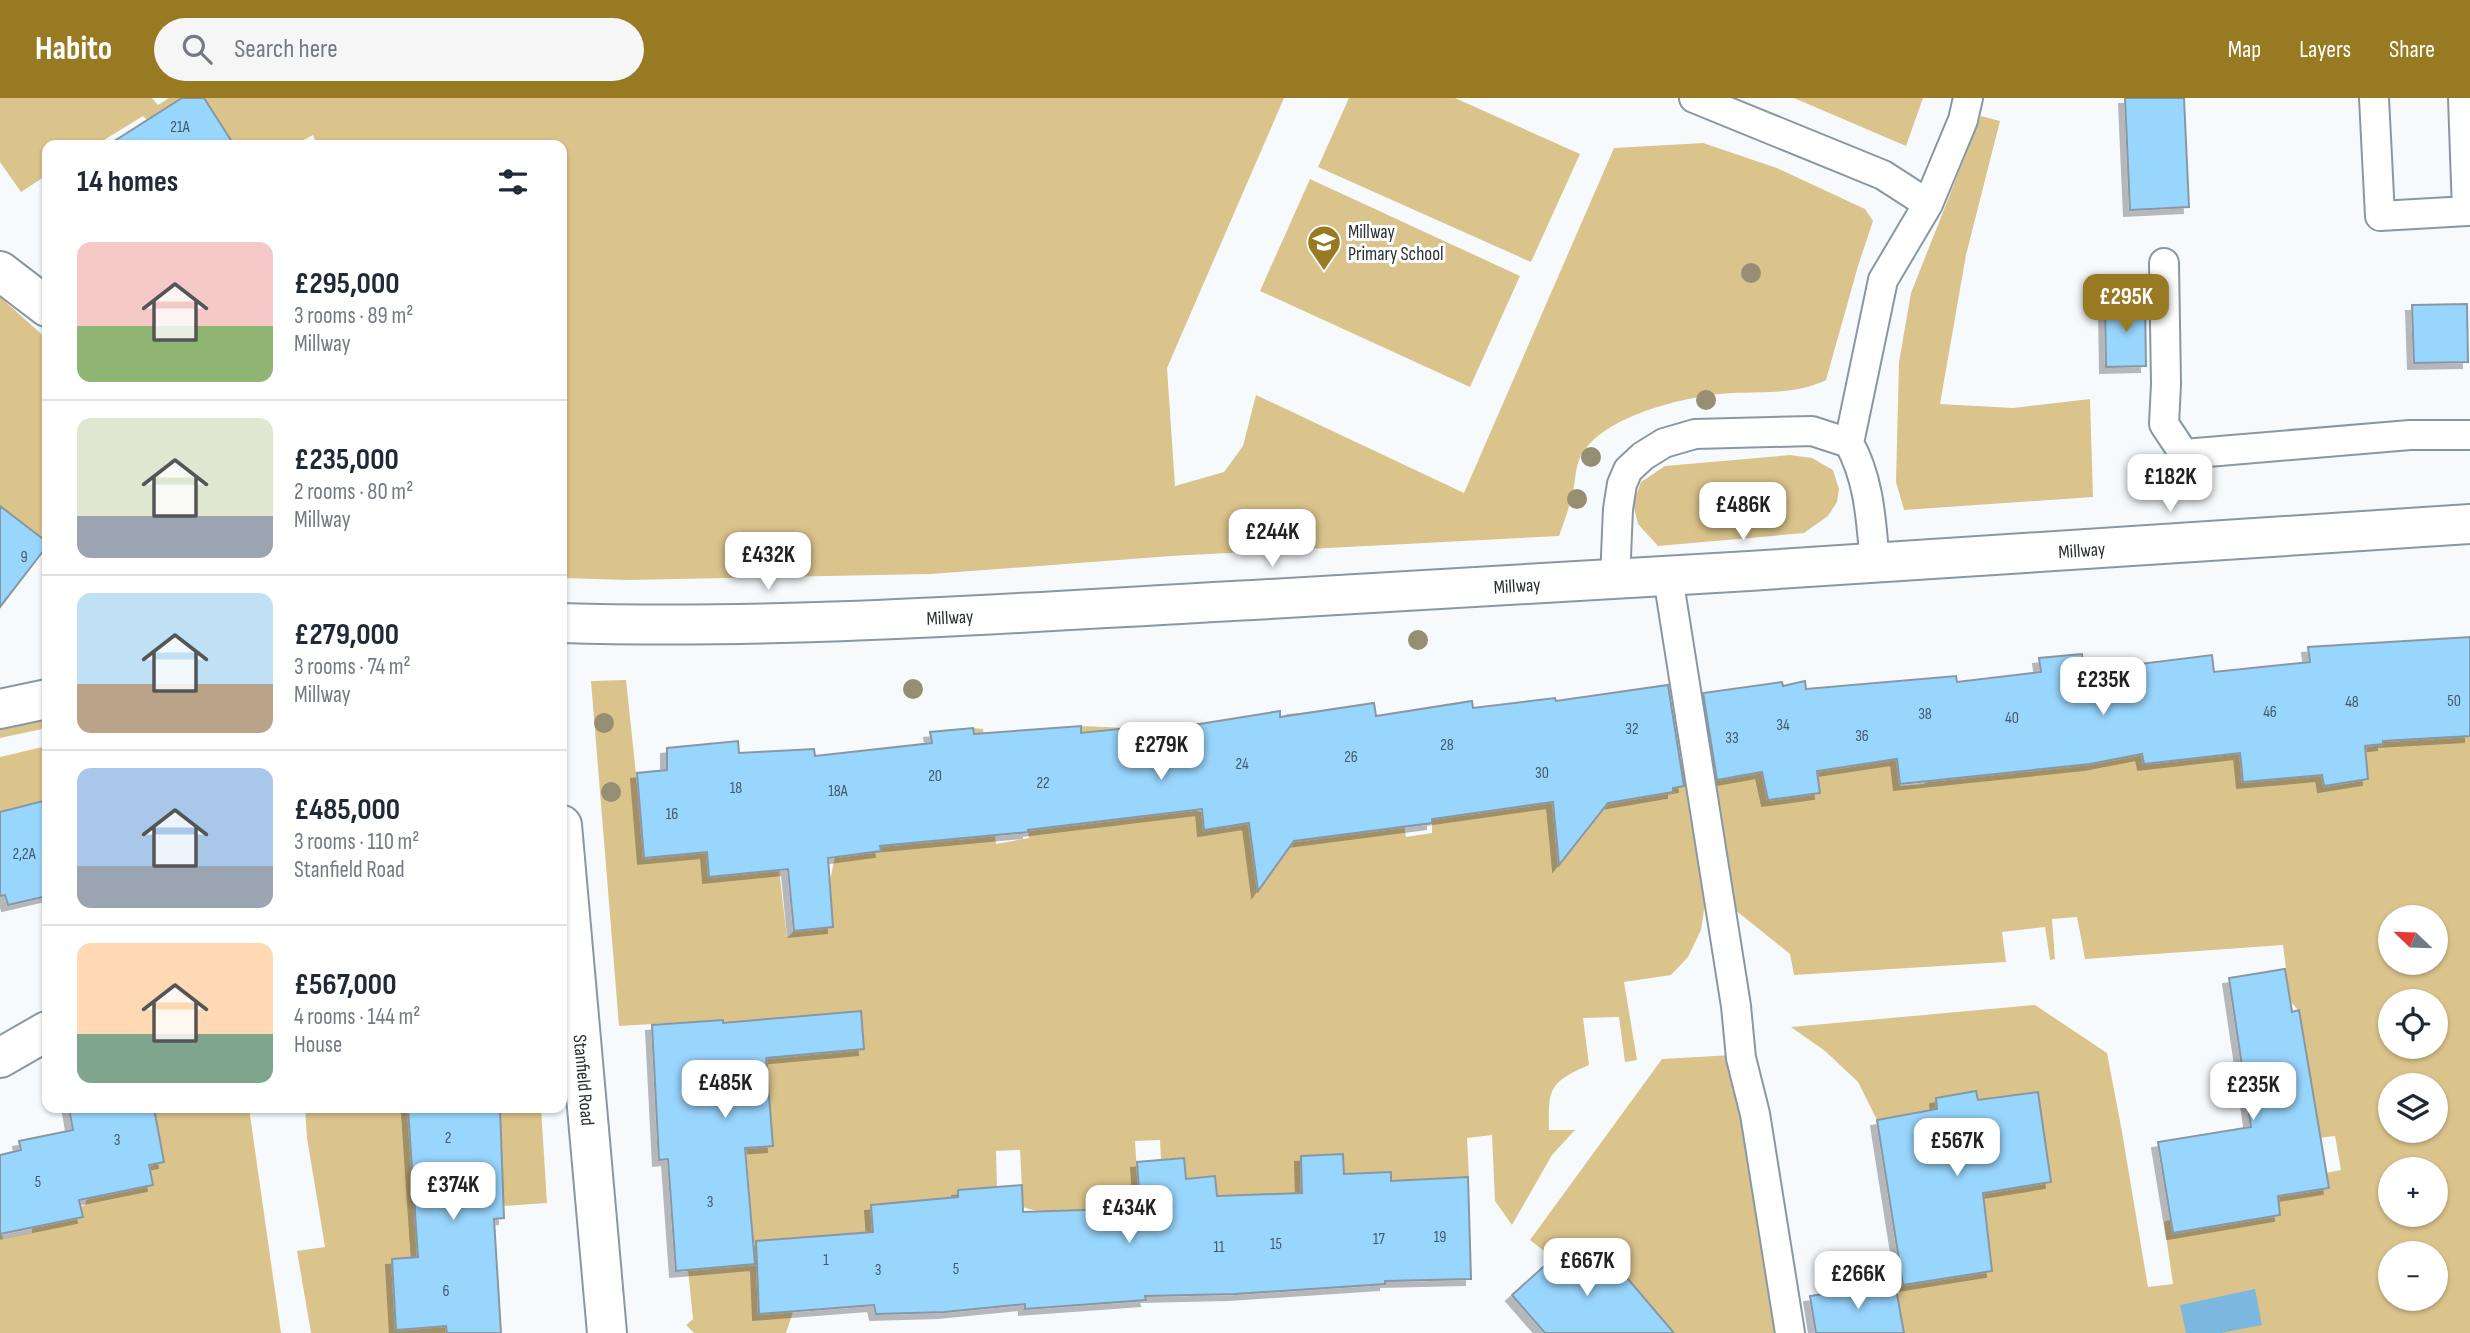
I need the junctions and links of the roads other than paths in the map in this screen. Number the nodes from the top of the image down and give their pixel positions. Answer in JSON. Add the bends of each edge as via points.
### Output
{"nodes":[{"id":1,"x":1694,"y":98,"type":"edge"},
{"id":2,"x":1968,"y":98,"type":"edge"},
{"id":3,"x":2374,"y":98,"type":"edge"},
{"id":4,"x":2463,"y":98,"type":"edge"},
{"id":5,"x":1928,"y":204,"type":"junction"},
{"id":6,"x":2468,"y":215,"type":"edge"},
{"id":7,"x":2164,"y":262,"type":"dead end"},
{"id":8,"x":0,"y":271,"type":"edge"},
{"id":9,"x":42,"y":303,"type":"edge"},
{"id":10,"x":2470,"y":435,"type":"edge"},
{"id":11,"x":1849,"y":443,"type":"junction"},
{"id":12,"x":2470,"y":524,"type":"edge"},
{"id":13,"x":1875,"y":564,"type":"junction"},
{"id":14,"x":1668,"y":577,"type":"junction"},
{"id":15,"x":1615,"y":580,"type":"junction"},
{"id":16,"x":567,"y":623,"type":"edge"},
{"id":17,"x":42,"y":700,"type":"edge"},
{"id":18,"x":0,"y":709,"type":"edge"},
{"id":19,"x":567,"y":881,"type":"edge"},
{"id":20,"x":42,"y":1034,"type":"edge"},
{"id":21,"x":0,"y":1058,"type":"edge"},
{"id":22,"x":607,"y":1333,"type":"edge"},
{"id":23,"x":1790,"y":1333,"type":"edge"}],
"edges":[{"from":1,"to":5,"type":"lane","via":[[1883,175]]},
{"from":2,"to":5,"type":"lane"},
{"from":3,"to":6,"type":"lane","via":[[2380,216]]},
{"from":4,"to":6,"type":"lane"},
{"from":5,"to":11,"type":"lane","via":[[1883,280]]},
{"from":7,"to":10,"type":"lane","via":[[2164,424],[2184,454],[2410,435]]},
{"from":8,"to":9,"type":"street"},
{"from":11,"to":13,"type":"lane","via":[[1867,487]]},
{"from":11,"to":15,"type":"lane","via":[[1812,431],[1695,434],[1664,443],[1628,470],[1622,484]]},
{"from":12,"to":13,"type":"street","name":"Millway"},
{"from":13,"to":14,"type":"street","name":"Millway"},
{"from":14,"to":15,"type":"street","name":"Millway"},
{"from":14,"to":23,"type":"lane","via":[[1741,1058],[1755,1114]]},
{"from":15,"to":16,"type":"street","name":"Millway","via":[[855,620]]},
{"from":17,"to":18,"type":"street"},
{"from":19,"to":22,"type":"street","name":"Stanfield Road"},
{"from":20,"to":21,"type":"street"}]}
